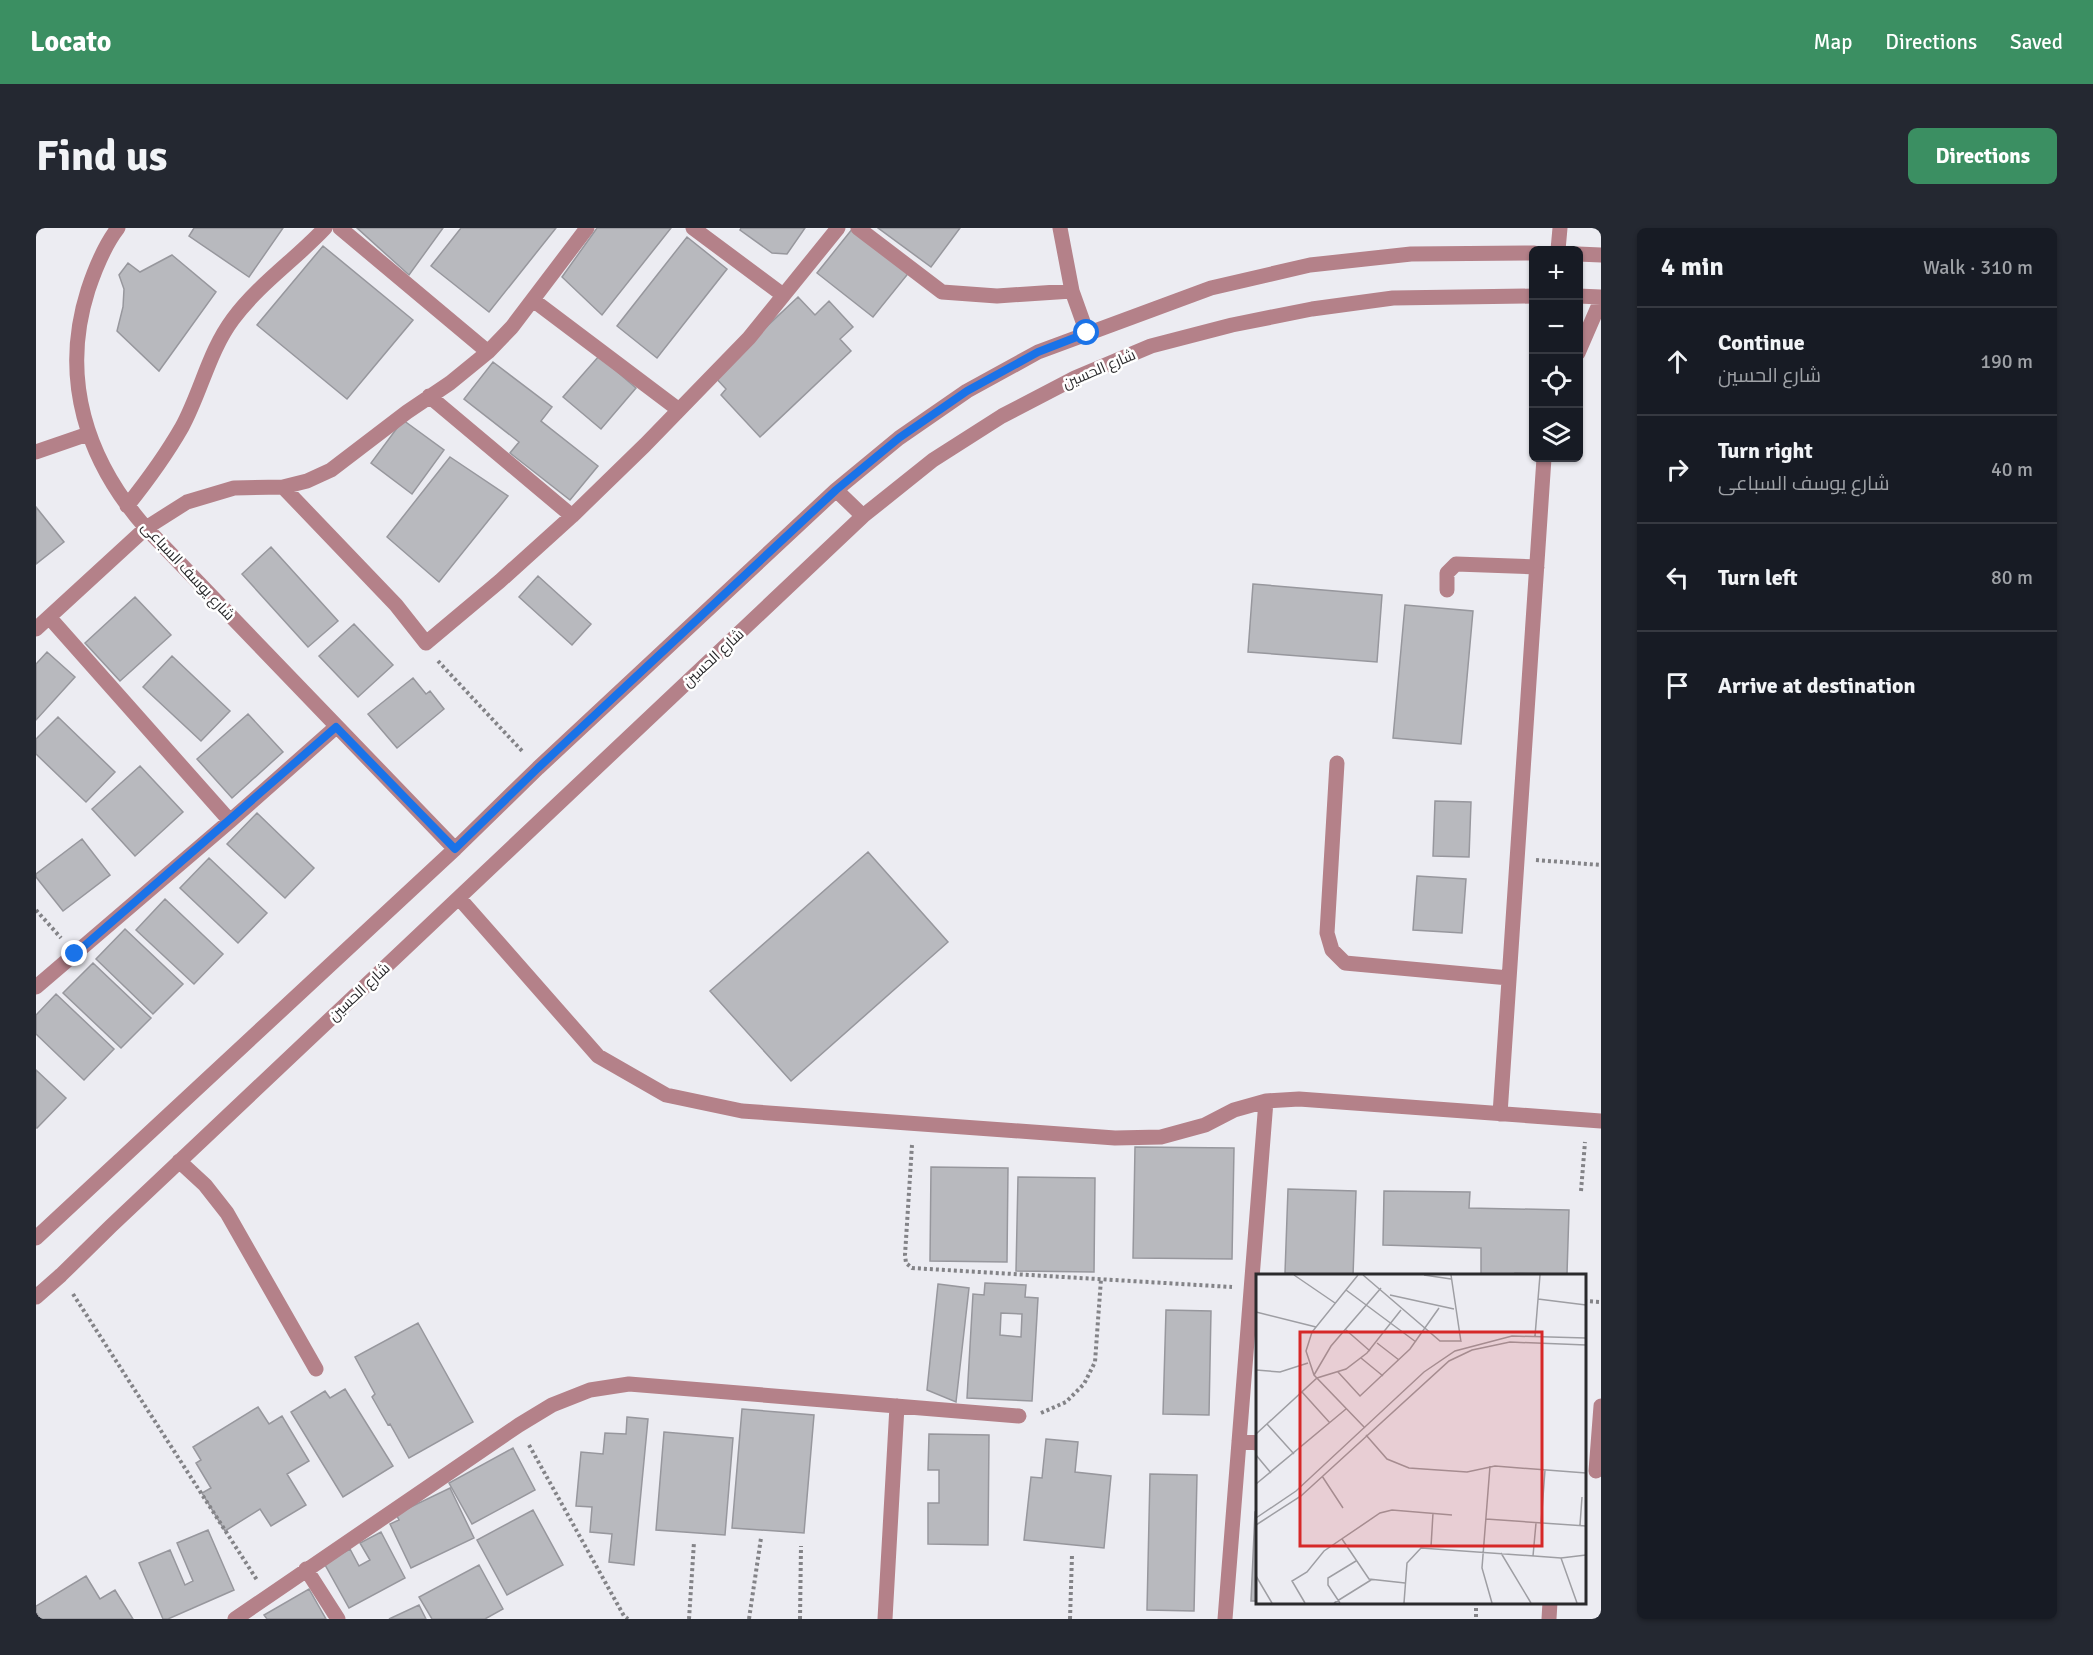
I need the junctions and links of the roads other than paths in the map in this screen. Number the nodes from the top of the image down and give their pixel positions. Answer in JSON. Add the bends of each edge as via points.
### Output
{"nodes":[{"id":1,"x":118,"y":228,"type":"edge"},
{"id":2,"x":325,"y":228,"type":"edge"},
{"id":3,"x":340,"y":228,"type":"edge"},
{"id":4,"x":587,"y":228,"type":"edge"},
{"id":5,"x":693,"y":228,"type":"edge"},
{"id":6,"x":837,"y":228,"type":"edge"},
{"id":7,"x":858,"y":228,"type":"edge"},
{"id":8,"x":1060,"y":228,"type":"edge"},
{"id":9,"x":1560,"y":228,"type":"edge"},
{"id":10,"x":1558,"y":246,"type":"edge"},
{"id":11,"x":1529,"y":253,"type":"edge"},
{"id":12,"x":1583,"y":254,"type":"edge"},
{"id":13,"x":1601,"y":255,"type":"edge"},
{"id":14,"x":1072,"y":291,"type":"junction"},
{"id":15,"x":783,"y":295,"type":"junction"},
{"id":16,"x":1529,"y":296,"type":"edge"},
{"id":17,"x":1583,"y":296,"type":"edge"},
{"id":18,"x":1601,"y":298,"type":"edge"},
{"id":19,"x":533,"y":300,"type":"junction"},
{"id":20,"x":1087,"y":333,"type":"junction"},
{"id":21,"x":1583,"y":341,"type":"edge"},
{"id":22,"x":488,"y":352,"type":"junction"},
{"id":23,"x":429,"y":396,"type":"junction"},
{"id":24,"x":679,"y":410,"type":"junction"},
{"id":25,"x":88,"y":434,"type":"junction"},
{"id":26,"x":36,"y":452,"type":"edge"},
{"id":27,"x":1544,"y":462,"type":"edge"},
{"id":28,"x":283,"y":487,"type":"junction"},
{"id":29,"x":836,"y":490,"type":"junction"},
{"id":30,"x":127,"y":506,"type":"junction"},
{"id":31,"x":572,"y":516,"type":"junction"},
{"id":32,"x":863,"y":516,"type":"junction"},
{"id":33,"x":146,"y":528,"type":"junction"},
{"id":34,"x":1537,"y":567,"type":"junction"},
{"id":35,"x":1448,"y":590,"type":"dead end"},
{"id":36,"x":50,"y":617,"type":"junction"},
{"id":37,"x":36,"y":630,"type":"edge"},
{"id":38,"x":336,"y":727,"type":"junction"},
{"id":39,"x":1337,"y":763,"type":"dead end"},
{"id":40,"x":230,"y":821,"type":"junction"},
{"id":41,"x":455,"y":849,"type":"junction"},
{"id":42,"x":459,"y":898,"type":"junction"},
{"id":43,"x":1509,"y":978,"type":"junction"},
{"id":44,"x":36,"y":987,"type":"edge"},
{"id":45,"x":1266,"y":1101,"type":"junction"},
{"id":46,"x":1500,"y":1114,"type":"junction"},
{"id":47,"x":1594,"y":1120,"type":"edge"},
{"id":48,"x":179,"y":1161,"type":"junction"},
{"id":49,"x":36,"y":1238,"type":"edge"},
{"id":50,"x":38,"y":1293,"type":"edge"},
{"id":51,"x":316,"y":1369,"type":"dead end"},
{"id":52,"x":897,"y":1406,"type":"junction"},
{"id":53,"x":1601,"y":1406,"type":"edge"},
{"id":54,"x":1019,"y":1416,"type":"road end"},
{"id":55,"x":1239,"y":1441,"type":"junction"},
{"id":56,"x":1256,"y":1443,"type":"edge"},
{"id":57,"x":1594,"y":1471,"type":"edge"},
{"id":58,"x":306,"y":1569,"type":"junction"},
{"id":59,"x":1550,"y":1604,"type":"edge"},
{"id":60,"x":235,"y":1619,"type":"edge"},
{"id":61,"x":338,"y":1619,"type":"edge"},
{"id":62,"x":885,"y":1619,"type":"edge"},
{"id":63,"x":1225,"y":1619,"type":"edge"},
{"id":64,"x":1549,"y":1619,"type":"edge"}],
"edges":[{"from":1,"to":25,"type":"street","name":"شارع يوسف السباعى","via":[[95,269],[82,309],[77,351],[79,393]]},
{"from":2,"to":30,"type":"street","via":[[233,318],[215,349],[182,426],[157,468]]},
{"from":3,"to":22,"type":"street"},
{"from":4,"to":19,"type":"street"},
{"from":5,"to":15,"type":"street"},
{"from":6,"to":15,"type":"street"},
{"from":7,"to":14,"type":"street","via":[[942,292],[996,296]]},
{"from":8,"to":14,"type":"street"},
{"from":9,"to":10,"type":"street"},
{"from":11,"to":20,"type":"street","via":[[1411,254],[1310,265],[1211,288]]},
{"from":12,"to":13,"type":"street"},
{"from":14,"to":20,"type":"street"},
{"from":15,"to":24,"type":"street","via":[[749,338]]},
{"from":16,"to":32,"type":"street","name":"شارع الحسين","via":[[1393,298],[1312,309],[1151,346],[1075,378],[1002,416],[933,460]]},
{"from":17,"to":18,"type":"street"},
{"from":18,"to":21,"type":"street"},
{"from":19,"to":22,"type":"street"},
{"from":19,"to":24,"type":"street"},
{"from":20,"to":29,"type":"street","via":[[1038,352],[967,391],[899,438]]},
{"from":22,"to":23,"type":"street"},
{"from":23,"to":28,"type":"street","via":[[331,470]]},
{"from":23,"to":31,"type":"street"},
{"from":24,"to":31,"type":"street"},
{"from":25,"to":26,"type":"street"},
{"from":25,"to":30,"type":"street","name":"شارع يوسف السباعى"},
{"from":27,"to":34,"type":"street"},
{"from":28,"to":31,"type":"street","via":[[396,605],[426,643]]},
{"from":28,"to":33,"type":"street","via":[[234,488],[187,502]]},
{"from":29,"to":32,"type":"street"},
{"from":29,"to":41,"type":"street"},
{"from":30,"to":33,"type":"street","name":"شارع يوسف السباعى"},
{"from":32,"to":42,"type":"street","name":"شارع الحسين"},
{"from":33,"to":36,"type":"street"},
{"from":33,"to":38,"type":"street","name":"شارع يوسف السباعى"},
{"from":34,"to":35,"type":"street","via":[[1456,564],[1448,573]]},
{"from":34,"to":43,"type":"street"},
{"from":36,"to":37,"type":"street"},
{"from":36,"to":40,"type":"street"},
{"from":38,"to":40,"type":"street"},
{"from":38,"to":41,"type":"street","name":"شارع يوسف السباعى"},
{"from":39,"to":43,"type":"street","via":[[1327,933],[1332,950],[1346,963]]},
{"from":40,"to":44,"type":"street"},
{"from":41,"to":49,"type":"street"},
{"from":42,"to":45,"type":"street","via":[[598,1056],[666,1095],[742,1111],[1115,1138],[1161,1137]]},
{"from":42,"to":48,"type":"street","name":"شارع الحسين"},
{"from":43,"to":46,"type":"street"},
{"from":45,"to":46,"type":"street","via":[[1299,1099]]},
{"from":45,"to":55,"type":"street"},
{"from":46,"to":47,"type":"street"},
{"from":48,"to":50,"type":"street","name":"شارع الحسين"},
{"from":48,"to":51,"type":"street","via":[[227,1213]]},
{"from":52,"to":54,"type":"street"},
{"from":52,"to":58,"type":"street","via":[[629,1384],[590,1390],[552,1405],[519,1425]]},
{"from":52,"to":62,"type":"street"},
{"from":53,"to":57,"type":"street"},
{"from":55,"to":56,"type":"street"},
{"from":55,"to":63,"type":"street"},
{"from":58,"to":60,"type":"street"},
{"from":58,"to":61,"type":"street"},
{"from":59,"to":64,"type":"street"}]}
